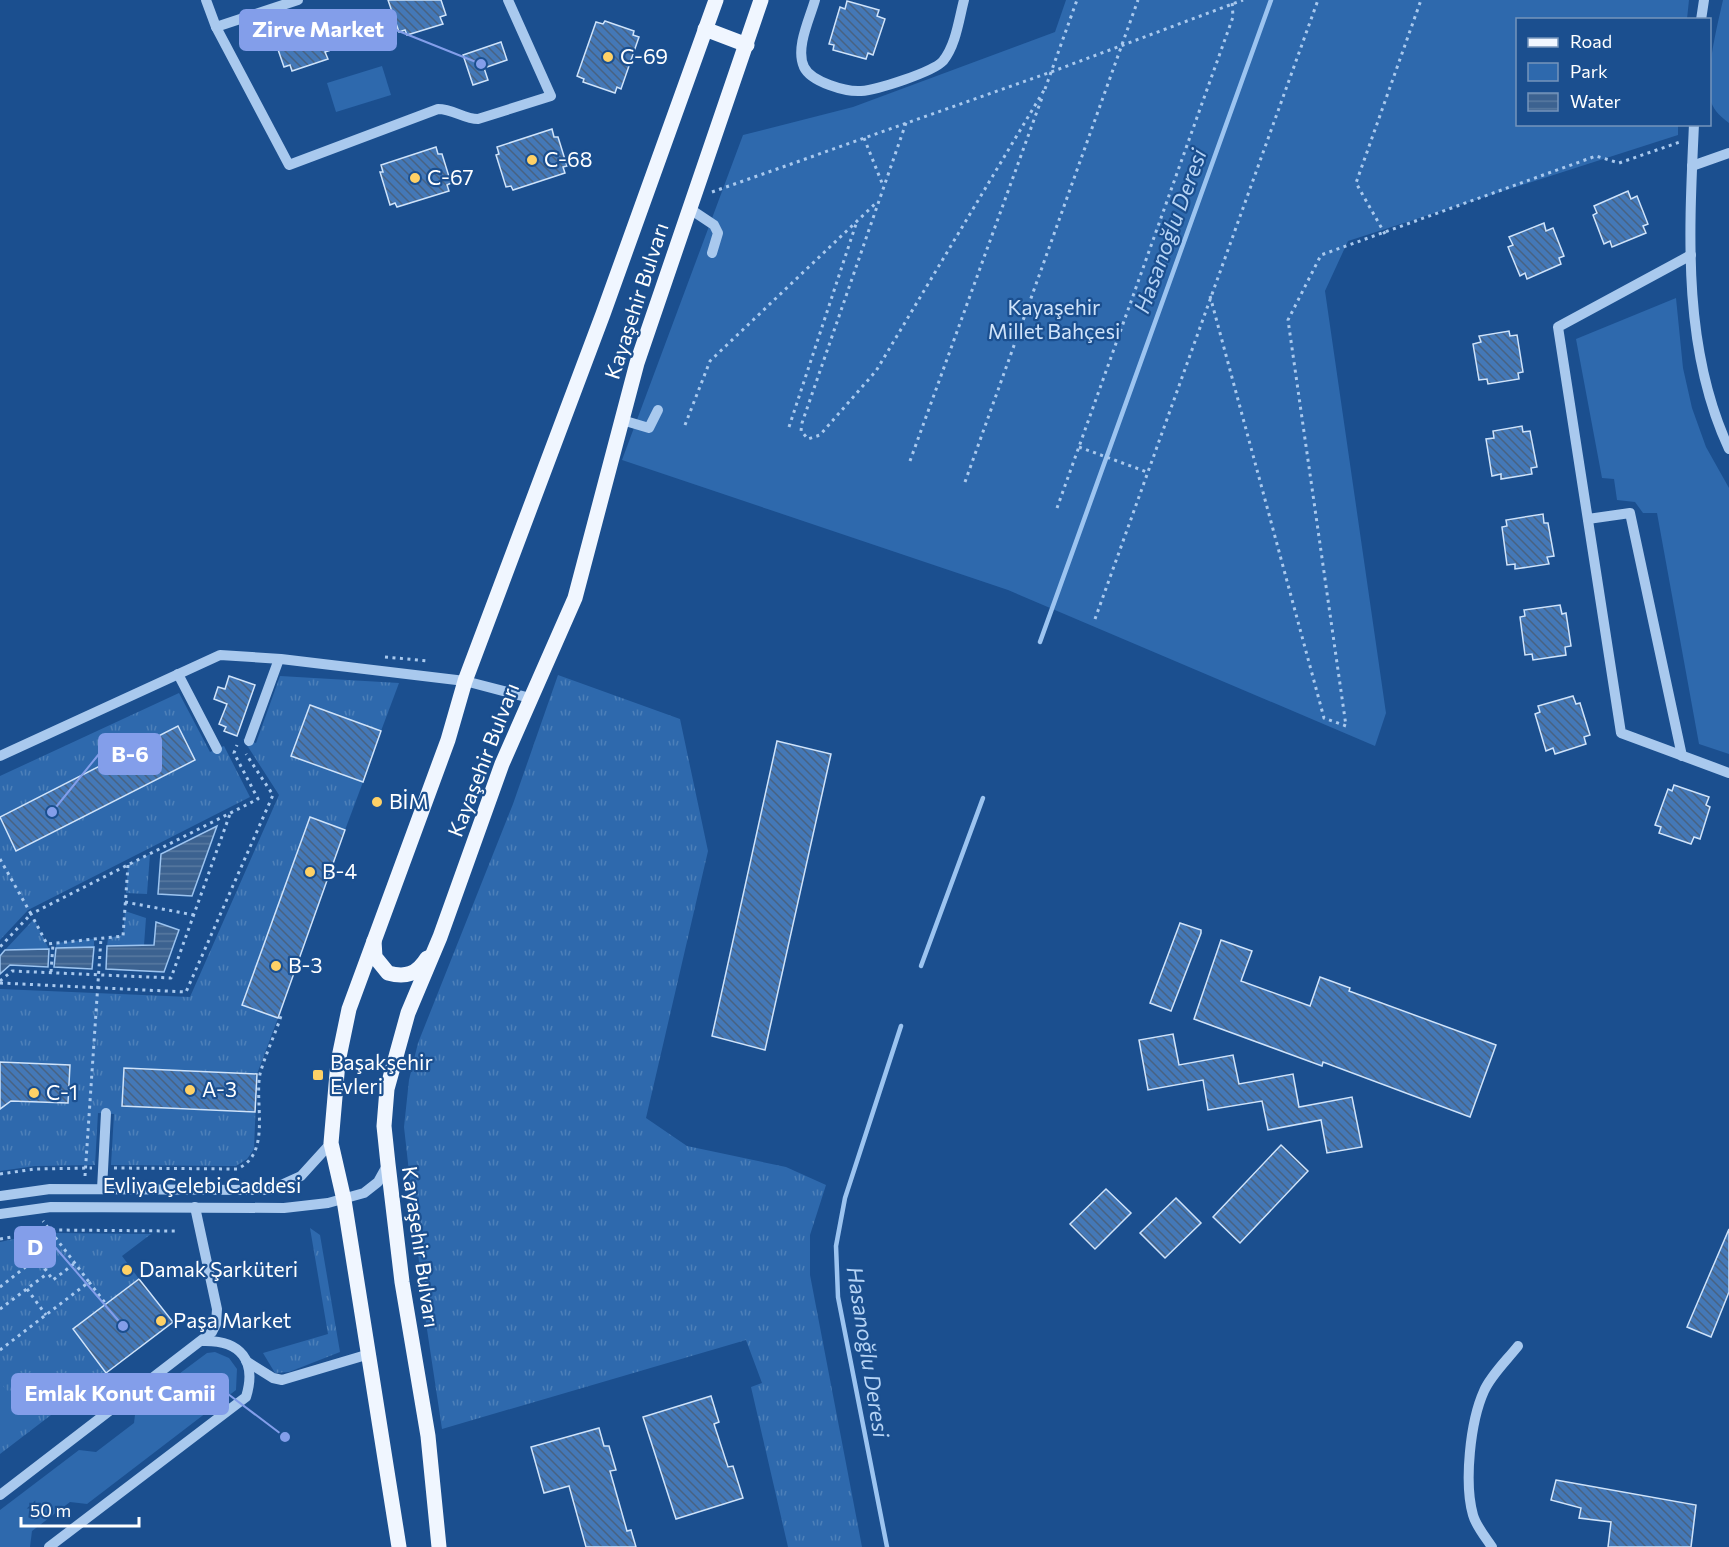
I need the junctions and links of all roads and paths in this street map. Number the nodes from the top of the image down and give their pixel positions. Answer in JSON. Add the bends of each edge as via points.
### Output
{"nodes":[{"id":1,"x":206,"y":0,"type":"edge"},
{"id":2,"x":298,"y":0,"type":"edge"},
{"id":3,"x":508,"y":0,"type":"edge"},
{"id":4,"x":716,"y":0,"type":"edge"},
{"id":5,"x":815,"y":0,"type":"edge"},
{"id":6,"x":964,"y":0,"type":"edge"},
{"id":7,"x":1077,"y":0,"type":"edge"},
{"id":8,"x":1138,"y":0,"type":"edge"},
{"id":9,"x":1318,"y":0,"type":"edge"},
{"id":10,"x":1421,"y":0,"type":"edge"},
{"id":11,"x":1704,"y":0,"type":"edge"},
{"id":12,"x":1241,"y":1,"type":"edge"},
{"id":13,"x":1232,"y":2,"type":"edge"},
{"id":14,"x":760,"y":3,"type":"edge"},
{"id":15,"x":707,"y":15,"type":"edge"},
{"id":16,"x":1701,"y":18,"type":"edge"},
{"id":17,"x":216,"y":27,"type":"junction"},
{"id":18,"x":747,"y":45,"type":"junction"},
{"id":19,"x":1121,"y":45,"type":"junction"},
{"id":20,"x":1051,"y":72,"type":"junction"},
{"id":21,"x":1046,"y":87,"type":"junction"},
{"id":22,"x":906,"y":123,"type":"junction"},
{"id":23,"x":1694,"y":126,"type":"edge"},
{"id":24,"x":1693,"y":137,"type":"junction"},
{"id":25,"x":864,"y":138,"type":"junction"},
{"id":26,"x":1729,"y":153,"type":"edge"},
{"id":27,"x":1692,"y":166,"type":"junction"},
{"id":28,"x":883,"y":185,"type":"junction"},
{"id":29,"x":878,"y":201,"type":"junction"},
{"id":30,"x":691,"y":204,"type":"junction"},
{"id":31,"x":856,"y":222,"type":"junction"},
{"id":32,"x":1385,"y":234,"type":"junction"},
{"id":33,"x":712,"y":254,"type":"dead end"},
{"id":34,"x":1691,"y":255,"type":"junction"},
{"id":35,"x":1210,"y":296,"type":"junction"},
{"id":36,"x":658,"y":410,"type":"dead end"},
{"id":37,"x":622,"y":420,"type":"junction"},
{"id":38,"x":685,"y":425,"type":"dead end"},
{"id":39,"x":789,"y":427,"type":"dead end"},
{"id":40,"x":1079,"y":447,"type":"junction"},
{"id":41,"x":1729,"y":449,"type":"edge"},
{"id":42,"x":910,"y":461,"type":"dead end"},
{"id":43,"x":1147,"y":472,"type":"junction"},
{"id":44,"x":965,"y":482,"type":"dead end"},
{"id":45,"x":1057,"y":508,"type":"dead end"},
{"id":46,"x":1588,"y":519,"type":"junction"},
{"id":47,"x":1095,"y":619,"type":"dead end"},
{"id":48,"x":279,"y":659,"type":"junction"},
{"id":49,"x":178,"y":674,"type":"junction"},
{"id":50,"x":465,"y":681,"type":"junction"},
{"id":51,"x":530,"y":698,"type":"junction"},
{"id":52,"x":249,"y":741,"type":"dead end"},
{"id":53,"x":217,"y":749,"type":"dead end"},
{"id":54,"x":0,"y":756,"type":"edge"},
{"id":55,"x":1682,"y":756,"type":"junction"},
{"id":56,"x":1729,"y":773,"type":"edge"},
{"id":57,"x":231,"y":813,"type":"junction"},
{"id":58,"x":0,"y":859,"type":"edge"},
{"id":59,"x":128,"y":865,"type":"junction"},
{"id":60,"x":125,"y":902,"type":"junction"},
{"id":61,"x":31,"y":914,"type":"junction"},
{"id":62,"x":194,"y":915,"type":"junction"},
{"id":63,"x":440,"y":937,"type":"junction"},
{"id":64,"x":101,"y":938,"type":"junction"},
{"id":65,"x":374,"y":938,"type":"junction"},
{"id":66,"x":53,"y":944,"type":"junction"},
{"id":67,"x":0,"y":947,"type":"edge"},
{"id":68,"x":51,"y":972,"type":"junction"},
{"id":69,"x":99,"y":975,"type":"junction"},
{"id":70,"x":0,"y":982,"type":"edge"},
{"id":71,"x":98,"y":987,"type":"junction"},
{"id":72,"x":281,"y":1016,"type":"dead end"},
{"id":73,"x":106,"y":1113,"type":"dead end"},
{"id":74,"x":330,"y":1143,"type":"junction"},
{"id":75,"x":388,"y":1164,"type":"junction"},
{"id":76,"x":86,"y":1168,"type":"junction"},
{"id":77,"x":103,"y":1168,"type":"junction"},
{"id":78,"x":0,"y":1174,"type":"edge"},
{"id":79,"x":84,"y":1189,"type":"junction"},
{"id":80,"x":102,"y":1189,"type":"junction"},
{"id":81,"x":0,"y":1196,"type":"edge"},
{"id":82,"x":344,"y":1200,"type":"junction"},
{"id":83,"x":195,"y":1207,"type":"junction"},
{"id":84,"x":32,"y":1208,"type":"junction"},
{"id":85,"x":0,"y":1214,"type":"edge"},
{"id":86,"x":50,"y":1231,"type":"junction"},
{"id":87,"x":176,"y":1231,"type":"dead end"},
{"id":88,"x":0,"y":1239,"type":"edge"},
{"id":89,"x":75,"y":1263,"type":"junction"},
{"id":90,"x":48,"y":1273,"type":"junction"},
{"id":91,"x":89,"y":1282,"type":"junction"},
{"id":92,"x":0,"y":1287,"type":"edge"},
{"id":93,"x":27,"y":1289,"type":"junction"},
{"id":94,"x":106,"y":1304,"type":"dead end"},
{"id":95,"x":0,"y":1309,"type":"edge"},
{"id":96,"x":46,"y":1315,"type":"junction"},
{"id":97,"x":203,"y":1341,"type":"junction"},
{"id":98,"x":1518,"y":1346,"type":"dead end"},
{"id":99,"x":0,"y":1350,"type":"edge"},
{"id":100,"x":366,"y":1355,"type":"junction"},
{"id":101,"x":246,"y":1361,"type":"junction"},
{"id":102,"x":0,"y":1495,"type":"edge"},
{"id":103,"x":49,"y":1547,"type":"edge"},
{"id":104,"x":399,"y":1547,"type":"edge"},
{"id":105,"x":439,"y":1547,"type":"edge"},
{"id":106,"x":1492,"y":1547,"type":"edge"}],
"edges":[{"from":1,"to":17,"type":"street"},
{"from":2,"to":17,"type":"street"},
{"from":3,"to":17,"type":"street","via":[[551,96],[478,119],[438,110],[289,165]]},
{"from":4,"to":15,"type":"main road","name":"Kayaşehir Bulvarı"},
{"from":5,"to":6,"type":"street","via":[[802,49],[804,67],[815,78],[864,91],[938,65],[952,44]]},
{"from":7,"to":20,"type":"path"},
{"from":8,"to":19,"type":"path"},
{"from":9,"to":35,"type":"path"},
{"from":10,"to":32,"type":"path","via":[[1356,183]]},
{"from":11,"to":16,"type":"street"},
{"from":12,"to":13,"type":"path"},
{"from":13,"to":19,"type":"path"},
{"from":13,"to":40,"type":"path","via":[[1233,17]]},
{"from":14,"to":18,"type":"main road","name":"Kayaşehir Bulvarı"},
{"from":15,"to":18,"type":"main road"},
{"from":15,"to":50,"type":"main road","name":"Kayaşehir Bulvarı","via":[[603,314]]},
{"from":18,"to":30,"type":"main road","name":"Kayaşehir Bulvarı"},
{"from":19,"to":20,"type":"path"},
{"from":19,"to":44,"type":"path"},
{"from":20,"to":21,"type":"path"},
{"from":20,"to":22,"type":"path"},
{"from":21,"to":29,"type":"path","via":[[876,371],[820,435],[808,439],[801,431],[802,423]]},
{"from":21,"to":42,"type":"path"},
{"from":22,"to":25,"type":"path"},
{"from":22,"to":28,"type":"path"},
{"from":23,"to":24,"type":"street"},
{"from":24,"to":27,"type":"street"},
{"from":24,"to":32,"type":"path","via":[[1620,163],[1596,156]]},
{"from":25,"to":28,"type":"path"},
{"from":25,"to":30,"type":"path"},
{"from":26,"to":27,"type":"street"},
{"from":27,"to":34,"type":"street"},
{"from":28,"to":29,"type":"path"},
{"from":29,"to":31,"type":"path"},
{"from":30,"to":33,"type":"street","via":[[718,233]]},
{"from":30,"to":37,"type":"main road","name":"Kayaşehir Bulvarı","via":[[637,363]]},
{"from":31,"to":38,"type":"path","via":[[710,361]]},
{"from":31,"to":39,"type":"path"},
{"from":32,"to":35,"type":"path","via":[[1321,255],[1288,320],[1346,726],[1324,718]]},
{"from":34,"to":41,"type":"street","via":[[1701,370],[1714,417]]},
{"from":34,"to":46,"type":"street","via":[[1558,327]]},
{"from":35,"to":43,"type":"path"},
{"from":36,"to":37,"type":"street","via":[[649,428]]},
{"from":37,"to":51,"type":"main road","name":"Kayaşehir Bulvarı","via":[[575,598]]},
{"from":40,"to":43,"type":"path"},
{"from":40,"to":45,"type":"path"},
{"from":43,"to":47,"type":"path"},
{"from":46,"to":55,"type":"street","via":[[1621,733]]},
{"from":46,"to":55,"type":"street","via":[[1630,513]]},
{"from":48,"to":49,"type":"street","via":[[220,655]]},
{"from":48,"to":50,"type":"street"},
{"from":48,"to":52,"type":"street"},
{"from":49,"to":53,"type":"street"},
{"from":49,"to":54,"type":"street"},
{"from":50,"to":51,"type":"street"},
{"from":50,"to":65,"type":"main road","name":"Kayaşehir Bulvarı","via":[[448,740]]},
{"from":51,"to":63,"type":"main road","name":"Kayaşehir Bulvarı"},
{"from":55,"to":56,"type":"street"},
{"from":57,"to":59,"type":"path"},
{"from":57,"to":62,"type":"path"},
{"from":57,"to":71,"type":"path","via":[[258,799],[234,753],[238,741],[273,795],[186,992]]},
{"from":58,"to":61,"type":"path"},
{"from":59,"to":60,"type":"path"},
{"from":59,"to":61,"type":"path"},
{"from":60,"to":62,"type":"path"},
{"from":60,"to":64,"type":"path","via":[[123,936]]},
{"from":61,"to":66,"type":"path","via":[[47,944]]},
{"from":61,"to":67,"type":"path"},
{"from":62,"to":69,"type":"path","via":[[171,978]]},
{"from":63,"to":65,"type":"main road","via":[[418,970],[400,976],[383,969],[375,957]]},
{"from":63,"to":75,"type":"main road","name":"Kayaşehir Bulvarı","via":[[393,1061],[384,1126]]},
{"from":64,"to":66,"type":"path"},
{"from":64,"to":69,"type":"path"},
{"from":65,"to":74,"type":"main road","name":"Kayaşehir Bulvarı","via":[[343,1032]]},
{"from":66,"to":68,"type":"path"},
{"from":68,"to":69,"type":"path"},
{"from":68,"to":70,"type":"path","via":[[12,971]]},
{"from":69,"to":71,"type":"path"},
{"from":70,"to":71,"type":"path"},
{"from":71,"to":76,"type":"path"},
{"from":72,"to":77,"type":"path","via":[[260,1075],[257,1149],[250,1162],[237,1169]]},
{"from":73,"to":77,"type":"street"},
{"from":74,"to":80,"type":"street","name":"Evliya Çelebi Caddesi","via":[[301,1176],[270,1190]]},
{"from":74,"to":82,"type":"main road","name":"Kayaşehir Bulvarı"},
{"from":75,"to":82,"type":"street","name":"Evliya Çelebi Caddesi","via":[[378,1182]]},
{"from":75,"to":105,"type":"main road","name":"Kayaşehir Bulvarı","via":[[402,1282],[428,1436]]},
{"from":76,"to":77,"type":"path"},
{"from":76,"to":78,"type":"path"},
{"from":76,"to":79,"type":"path"},
{"from":77,"to":80,"type":"street"},
{"from":79,"to":80,"type":"street","name":"Evliya Çelebi Caddesi"},
{"from":79,"to":81,"type":"street","name":"Evliya Çelebi Caddesi"},
{"from":82,"to":83,"type":"street","name":"Evliya Çelebi Caddesi","via":[[284,1208]]},
{"from":82,"to":100,"type":"main road","name":"Kayaşehir Bulvarı"},
{"from":83,"to":84,"type":"street","name":"Evliya Çelebi Caddesi"},
{"from":83,"to":97,"type":"street","via":[[217,1309],[216,1324]]},
{"from":84,"to":85,"type":"street","name":"Evliya Çelebi Caddesi"},
{"from":84,"to":86,"type":"path"},
{"from":86,"to":87,"type":"path"},
{"from":86,"to":88,"type":"path"},
{"from":86,"to":89,"type":"path"},
{"from":89,"to":90,"type":"path","via":[[53,1280]]},
{"from":89,"to":91,"type":"path"},
{"from":90,"to":92,"type":"path","via":[[37,1258]]},
{"from":90,"to":93,"type":"path"},
{"from":91,"to":94,"type":"path"},
{"from":91,"to":96,"type":"path"},
{"from":93,"to":95,"type":"path"},
{"from":93,"to":96,"type":"path"},
{"from":96,"to":99,"type":"path"},
{"from":97,"to":101,"type":"street","via":[[227,1343]]},
{"from":97,"to":102,"type":"street"},
{"from":98,"to":106,"type":"street","via":[[1484,1390],[1471,1452],[1473,1517]]},
{"from":100,"to":101,"type":"street","via":[[282,1380]]},
{"from":100,"to":104,"type":"main road","name":"Kayaşehir Bulvarı"},
{"from":101,"to":103,"type":"street","via":[[251,1375],[246,1397]]}]}
